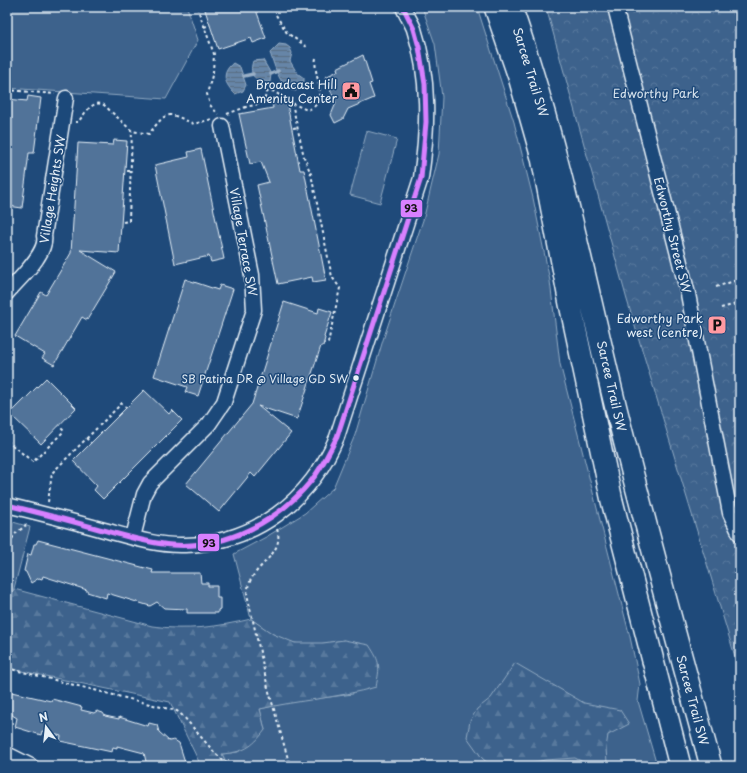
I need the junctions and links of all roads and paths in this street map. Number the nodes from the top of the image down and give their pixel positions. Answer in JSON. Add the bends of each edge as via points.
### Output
{"nodes":[{"id":1,"x":197,"y":7,"type":"edge"},
{"id":2,"x":261,"y":7,"type":"edge"},
{"id":3,"x":404,"y":7,"type":"edge"},
{"id":4,"x":495,"y":7,"type":"edge"},
{"id":5,"x":511,"y":7,"type":"edge"},
{"id":6,"x":615,"y":7,"type":"edge"},
{"id":7,"x":257,"y":8,"type":"dead end"},
{"id":8,"x":276,"y":15,"type":"dead end"},
{"id":9,"x":210,"y":25,"type":"dead end"},
{"id":10,"x":204,"y":27,"type":"junction"},
{"id":11,"x":307,"y":47,"type":"dead end"},
{"id":12,"x":316,"y":58,"type":"dead end"},
{"id":13,"x":7,"y":90,"type":"edge"},
{"id":14,"x":66,"y":98,"type":"joint"},
{"id":15,"x":292,"y":103,"type":"junction"},
{"id":16,"x":220,"y":121,"type":"junction"},
{"id":17,"x":62,"y":122,"type":"junction"},
{"id":18,"x":298,"y":127,"type":"junction"},
{"id":19,"x":293,"y":128,"type":"dead end"},
{"id":20,"x":132,"y":131,"type":"junction"},
{"id":21,"x":127,"y":171,"type":"dead end"},
{"id":22,"x":132,"y":171,"type":"junction"},
{"id":23,"x":315,"y":198,"type":"junction"},
{"id":24,"x":312,"y":199,"type":"dead end"},
{"id":25,"x":124,"y":222,"type":"dead end"},
{"id":26,"x":326,"y":248,"type":"junction"},
{"id":27,"x":322,"y":249,"type":"dead end"},
{"id":28,"x":740,"y":279,"type":"edge"},
{"id":29,"x":716,"y":287,"type":"dead end"},
{"id":30,"x":7,"y":293,"type":"edge"},
{"id":31,"x":740,"y":304,"type":"edge"},
{"id":32,"x":721,"y":308,"type":"dead end"},
{"id":33,"x":324,"y":343,"type":"dead end"},
{"id":34,"x":126,"y":408,"type":"dead end"},
{"id":35,"x":59,"y":426,"type":"dead end"},
{"id":36,"x":86,"y":438,"type":"junction"},
{"id":37,"x":7,"y":441,"type":"edge"},
{"id":38,"x":91,"y":443,"type":"dead end"},
{"id":39,"x":7,"y":505,"type":"edge"},
{"id":40,"x":29,"y":511,"type":"junction"},
{"id":41,"x":46,"y":515,"type":"junction"},
{"id":42,"x":271,"y":519,"type":"junction"},
{"id":43,"x":740,"y":534,"type":"edge"},
{"id":44,"x":133,"y":537,"type":"junction"},
{"id":45,"x":7,"y":550,"type":"edge"},
{"id":46,"x":7,"y":668,"type":"edge"},
{"id":47,"x":7,"y":754,"type":"edge"},
{"id":48,"x":31,"y":766,"type":"edge"},
{"id":49,"x":229,"y":766,"type":"edge"},
{"id":50,"x":290,"y":766,"type":"edge"},
{"id":51,"x":680,"y":766,"type":"edge"},
{"id":52,"x":711,"y":766,"type":"edge"}],
"edges":[{"from":1,"to":10,"type":"path"},
{"from":2,"to":7,"type":"path"},
{"from":3,"to":42,"type":"street","via":[[414,30],[426,84],[426,144],[421,178],[332,450],[309,486],[296,500]]},
{"from":4,"to":51,"type":"highway","name":"Sarcee Trail SW","via":[[519,77],[542,158],[571,311],[612,501]]},
{"from":5,"to":52,"type":"highway","name":"Sarcee Trail SW","via":[[564,183],[614,399]]},
{"from":6,"to":43,"type":"street","name":"Edworthy Street SW","via":[[688,294],[730,513]]},
{"from":8,"to":11,"type":"path","via":[[287,33]]},
{"from":9,"to":10,"type":"path"},
{"from":10,"to":16,"type":"path","via":[[215,61],[207,99]]},
{"from":12,"to":15,"type":"path","via":[[314,67],[321,95],[319,104],[307,110]]},
{"from":13,"to":14,"type":"path","via":[[56,94]]},
{"from":14,"to":17,"type":"street","name":"Village Heights SW"},
{"from":15,"to":16,"type":"path","via":[[273,91],[267,92],[263,103],[246,107]]},
{"from":15,"to":18,"type":"path"},
{"from":16,"to":20,"type":"path","via":[[194,124],[174,114],[167,115],[148,134]]},
{"from":16,"to":44,"type":"street","name":"Village Terrace SW","via":[[252,275],[254,310],[224,402],[209,424],[150,483],[144,494]]},
{"from":17,"to":20,"type":"path","via":[[78,122],[94,104],[100,102]]},
{"from":17,"to":30,"type":"street","name":"Village Heights SW","via":[[44,246],[35,261]]},
{"from":18,"to":19,"type":"path"},
{"from":18,"to":23,"type":"path"},
{"from":20,"to":22,"type":"path"},
{"from":21,"to":22,"type":"path"},
{"from":22,"to":25,"type":"path","via":[[129,221]]},
{"from":23,"to":24,"type":"path"},
{"from":23,"to":26,"type":"path"},
{"from":26,"to":27,"type":"path"},
{"from":26,"to":33,"type":"path","via":[[332,277],[340,288],[328,343]]},
{"from":28,"to":29,"type":"path"},
{"from":31,"to":32,"type":"path"},
{"from":34,"to":36,"type":"path","via":[[122,403]]},
{"from":35,"to":37,"type":"path","via":[[64,431],[33,462]]},
{"from":36,"to":38,"type":"path"},
{"from":36,"to":41,"type":"path","via":[[52,473]]},
{"from":39,"to":40,"type":"street"},
{"from":40,"to":41,"type":"street"},
{"from":40,"to":45,"type":"path","via":[[25,526],[14,535]]},
{"from":41,"to":44,"type":"street"},
{"from":42,"to":44,"type":"street","via":[[242,534],[213,542],[168,544]]},
{"from":42,"to":50,"type":"path","via":[[279,535],[278,541],[273,553],[253,575],[248,584],[247,594],[268,688]]},
{"from":46,"to":49,"type":"path","via":[[177,711]]},
{"from":47,"to":48,"type":"street"}]}
